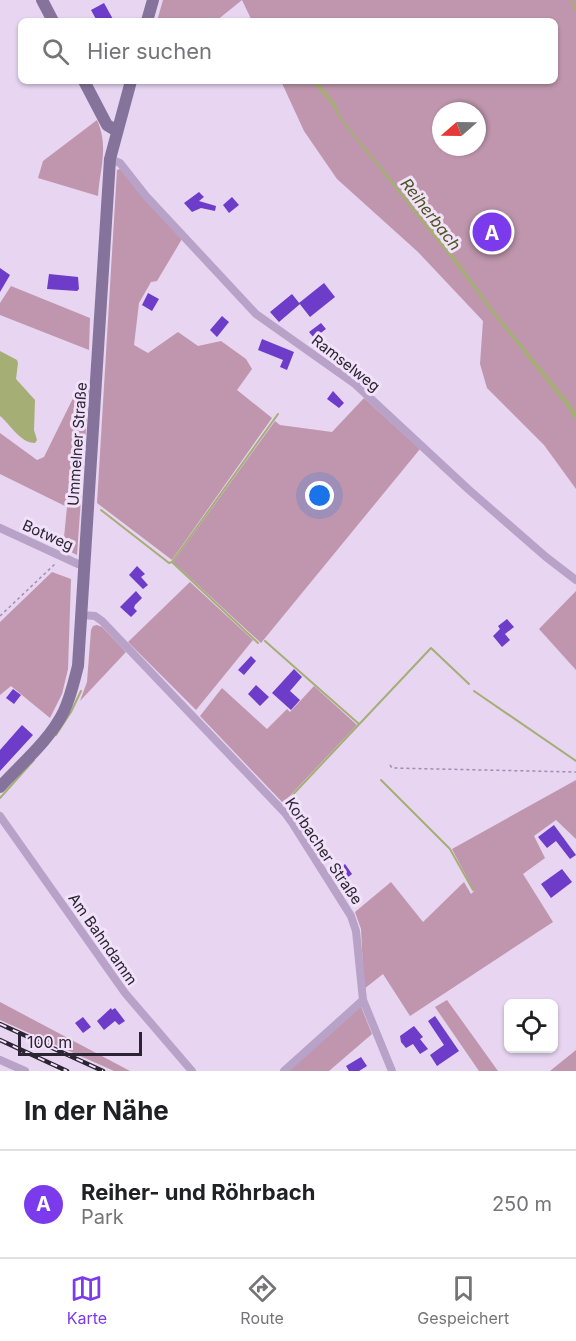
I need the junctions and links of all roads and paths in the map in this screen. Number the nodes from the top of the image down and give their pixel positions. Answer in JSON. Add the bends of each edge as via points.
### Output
{"nodes":[{"id":1,"x":42,"y":0,"type":"edge"},
{"id":2,"x":153,"y":0,"type":"edge"},
{"id":3,"x":51,"y":18,"type":"edge"},
{"id":4,"x":148,"y":18,"type":"edge"},
{"id":5,"x":86,"y":84,"type":"edge"},
{"id":6,"x":130,"y":84,"type":"edge"},
{"id":7,"x":117,"y":131,"type":"junction"},
{"id":8,"x":110,"y":159,"type":"junction"},
{"id":9,"x":0,"y":528,"type":"edge"},
{"id":10,"x":63,"y":556,"type":"junction"},
{"id":11,"x":85,"y":564,"type":"junction"},
{"id":12,"x":576,"y":580,"type":"edge"},
{"id":13,"x":82,"y":615,"type":"junction"},
{"id":14,"x":0,"y":616,"type":"edge"},
{"id":15,"x":390,"y":765,"type":"dead end"},
{"id":16,"x":576,"y":772,"type":"edge"},
{"id":17,"x":0,"y":787,"type":"edge"},
{"id":18,"x":0,"y":816,"type":"edge"},
{"id":19,"x":363,"y":1000,"type":"junction"},
{"id":20,"x":0,"y":1060,"type":"edge"},
{"id":21,"x":25,"y":1071,"type":"edge"},
{"id":22,"x":192,"y":1071,"type":"edge"},
{"id":23,"x":284,"y":1071,"type":"edge"},
{"id":24,"x":392,"y":1071,"type":"edge"}],
"edges":[{"from":1,"to":3,"type":"main road"},
{"from":2,"to":4,"type":"main road"},
{"from":5,"to":7,"type":"main road","via":[[106,125]]},
{"from":6,"to":7,"type":"main road","name":"Ummelner Straße"},
{"from":7,"to":8,"type":"main road","name":"Ummelner Straße"},
{"from":8,"to":11,"type":"main road","name":"Ummelner Straße"},
{"from":8,"to":12,"type":"street","name":"Ramselweg","via":[[120,163],[256,314],[355,384],[476,497]]},
{"from":9,"to":10,"type":"street","name":"Botweg"},
{"from":10,"to":11,"type":"street","name":"Botweg"},
{"from":10,"to":14,"type":"path"},
{"from":11,"to":13,"type":"main road","name":"Ummelner Straße"},
{"from":13,"to":17,"type":"main road","name":"Ummelner Straße","via":[[78,666],[63,712],[46,737]]},
{"from":13,"to":19,"type":"street","name":"Korbacher Straße","via":[[102,621],[285,813],[351,915]]},
{"from":15,"to":16,"type":"path"},
{"from":18,"to":22,"type":"street","name":"Am Bahndamm","via":[[125,993]]},
{"from":19,"to":23,"type":"street"},
{"from":19,"to":24,"type":"street","name":"Korbacher Straße"},
{"from":20,"to":21,"type":"street"}]}
